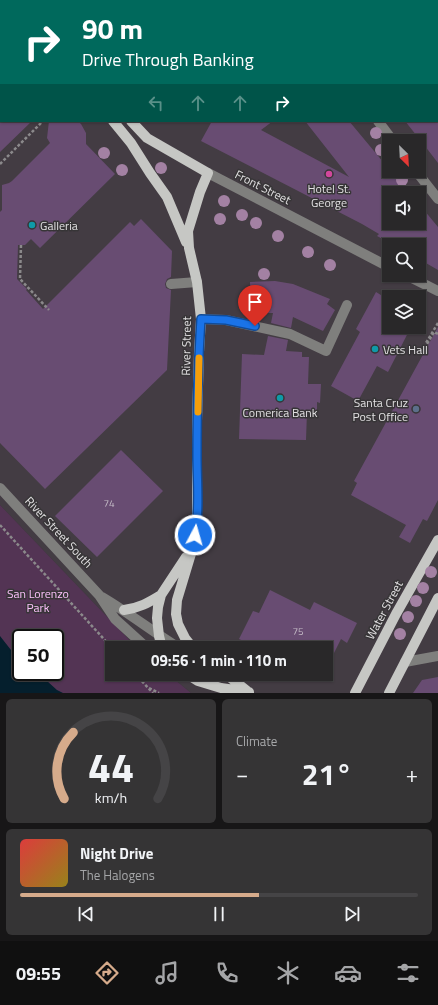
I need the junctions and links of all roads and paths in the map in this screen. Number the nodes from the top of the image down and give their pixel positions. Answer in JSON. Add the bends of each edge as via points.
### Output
{"nodes":[{"id":1,"x":42,"y":122,"type":"edge"},
{"id":2,"x":114,"y":122,"type":"edge"},
{"id":3,"x":132,"y":122,"type":"edge"},
{"id":4,"x":379,"y":122,"type":"edge"},
{"id":5,"x":388,"y":134,"type":"edge"},
{"id":6,"x":0,"y":163,"type":"edge"},
{"id":7,"x":208,"y":173,"type":"junction"},
{"id":8,"x":422,"y":178,"type":"edge"},
{"id":9,"x":438,"y":199,"type":"edge"},
{"id":10,"x":21,"y":245,"type":"dead end"},
{"id":11,"x":189,"y":248,"type":"junction"},
{"id":12,"x":382,"y":263,"type":"edge"},
{"id":13,"x":197,"y":282,"type":"junction"},
{"id":14,"x":420,"y":282,"type":"edge"},
{"id":15,"x":171,"y":284,"type":"dead end"},
{"id":16,"x":438,"y":291,"type":"edge"},
{"id":17,"x":347,"y":305,"type":"dead end"},
{"id":18,"x":49,"y":310,"type":"dead end"},
{"id":19,"x":201,"y":319,"type":"junction"},
{"id":20,"x":438,"y":323,"type":"edge"},
{"id":21,"x":438,"y":334,"type":"edge"},
{"id":22,"x":0,"y":488,"type":"edge"},
{"id":23,"x":0,"y":525,"type":"edge"},
{"id":24,"x":438,"y":540,"type":"edge"},
{"id":25,"x":193,"y":547,"type":"junction"},
{"id":26,"x":99,"y":595,"type":"junction"},
{"id":27,"x":161,"y":595,"type":"junction"},
{"id":28,"x":438,"y":598,"type":"edge"},
{"id":29,"x":124,"y":610,"type":"junction"},
{"id":30,"x":159,"y":636,"type":"junction"},
{"id":31,"x":106,"y":641,"type":"edge"},
{"id":32,"x":139,"y":641,"type":"edge"},
{"id":33,"x":160,"y":641,"type":"edge"},
{"id":34,"x":167,"y":641,"type":"edge"},
{"id":35,"x":187,"y":641,"type":"edge"},
{"id":36,"x":438,"y":656,"type":"edge"},
{"id":37,"x":405,"y":662,"type":"junction"},
{"id":38,"x":142,"y":681,"type":"edge"},
{"id":39,"x":198,"y":681,"type":"edge"},
{"id":40,"x":235,"y":681,"type":"edge"},
{"id":41,"x":147,"y":686,"type":"junction"},
{"id":42,"x":153,"y":693,"type":"edge"},
{"id":43,"x":158,"y":693,"type":"edge"},
{"id":44,"x":250,"y":693,"type":"edge"},
{"id":45,"x":355,"y":693,"type":"edge"},
{"id":46,"x":389,"y":693,"type":"edge"}],
"edges":[{"from":1,"to":6,"type":"path"},
{"from":2,"to":11,"type":"main road","via":[[167,197]]},
{"from":3,"to":7,"type":"main road","name":"Front Street","via":[[147,138]]},
{"from":4,"to":5,"type":"street"},
{"from":7,"to":11,"type":"main road","name":"River Street","via":[[188,231]]},
{"from":7,"to":12,"type":"street","name":"Front Street"},
{"from":8,"to":9,"type":"street"},
{"from":10,"to":18,"type":"path","via":[[20,278]]},
{"from":11,"to":13,"type":"main road","name":"River Street"},
{"from":13,"to":15,"type":"street"},
{"from":13,"to":19,"type":"main road","name":"River Street"},
{"from":14,"to":16,"type":"street"},
{"from":17,"to":19,"type":"street","via":[[326,351],[290,334],[226,320]]},
{"from":19,"to":25,"type":"main road","name":"River Street","via":[[197,522]]},
{"from":20,"to":21,"type":"path","via":[[426,343],[428,344],[434,332]]},
{"from":22,"to":26,"type":"street","name":"River Street South"},
{"from":23,"to":31,"type":"path"},
{"from":24,"to":45,"type":"main road","name":"Water Street"},
{"from":25,"to":27,"type":"main road","name":"River Street"},
{"from":25,"to":35,"type":"main road","name":"River Street","via":[[177,600],[176,614],[178,624]]},
{"from":26,"to":29,"type":"street","name":"River Street South"},
{"from":26,"to":32,"type":"street","name":"River Street South","via":[[115,619]]},
{"from":27,"to":29,"type":"main road","via":[[149,603]]},
{"from":27,"to":30,"type":"main road","name":"River Street","via":[[157,618]]},
{"from":28,"to":37,"type":"main road"},
{"from":29,"to":30,"type":"street","name":"River Street South"},
{"from":30,"to":33,"type":"main road","name":"River Street"},
{"from":30,"to":34,"type":"street"},
{"from":36,"to":37,"type":"street"},
{"from":37,"to":46,"type":"main road"},
{"from":38,"to":41,"type":"path"},
{"from":39,"to":44,"type":"main road"},
{"from":40,"to":44,"type":"main road"},
{"from":41,"to":42,"type":"path"},
{"from":41,"to":43,"type":"path"}]}
